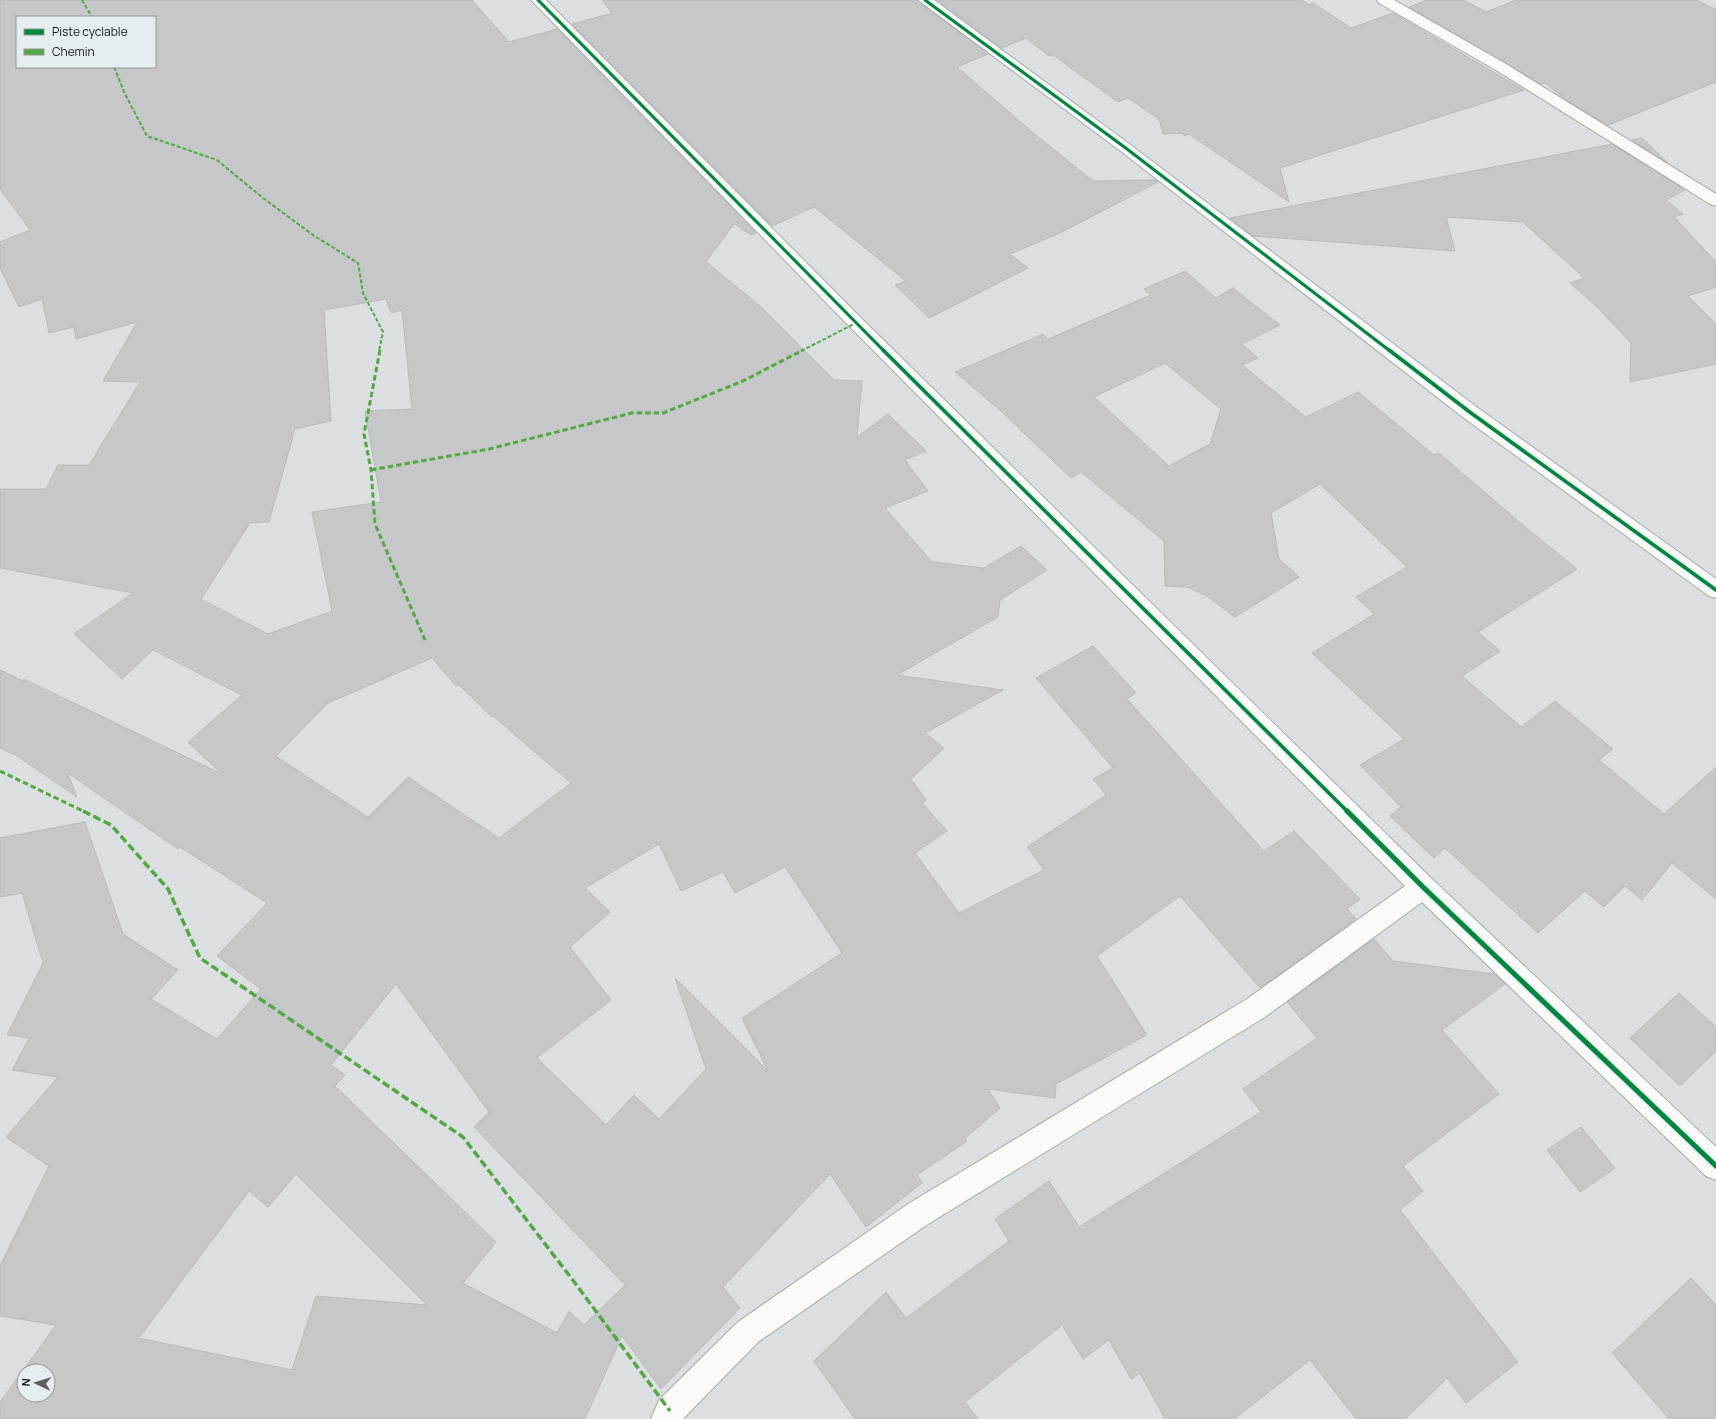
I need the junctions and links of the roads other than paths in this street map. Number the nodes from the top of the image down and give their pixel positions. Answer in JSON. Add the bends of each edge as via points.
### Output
{"nodes":[{"id":1,"x":538,"y":0,"type":"edge"},
{"id":2,"x":925,"y":0,"type":"edge"},
{"id":3,"x":1384,"y":0,"type":"edge"},
{"id":4,"x":1716,"y":201,"type":"edge"},
{"id":5,"x":1716,"y":590,"type":"edge"},
{"id":6,"x":1423,"y":887,"type":"junction"},
{"id":7,"x":1716,"y":1166,"type":"edge"},
{"id":8,"x":666,"y":1419,"type":"edge"}],
"edges":[{"from":1,"to":6,"type":"street","via":[[856,323]]},
{"from":2,"to":5,"type":"street","via":[[1127,149],[1471,413]]},
{"from":3,"to":4,"type":"street","via":[[1501,67]]},
{"from":6,"to":7,"type":"street"},
{"from":6,"to":8,"type":"street","via":[[1256,1008],[918,1214],[748,1332],[670,1411]]}]}
